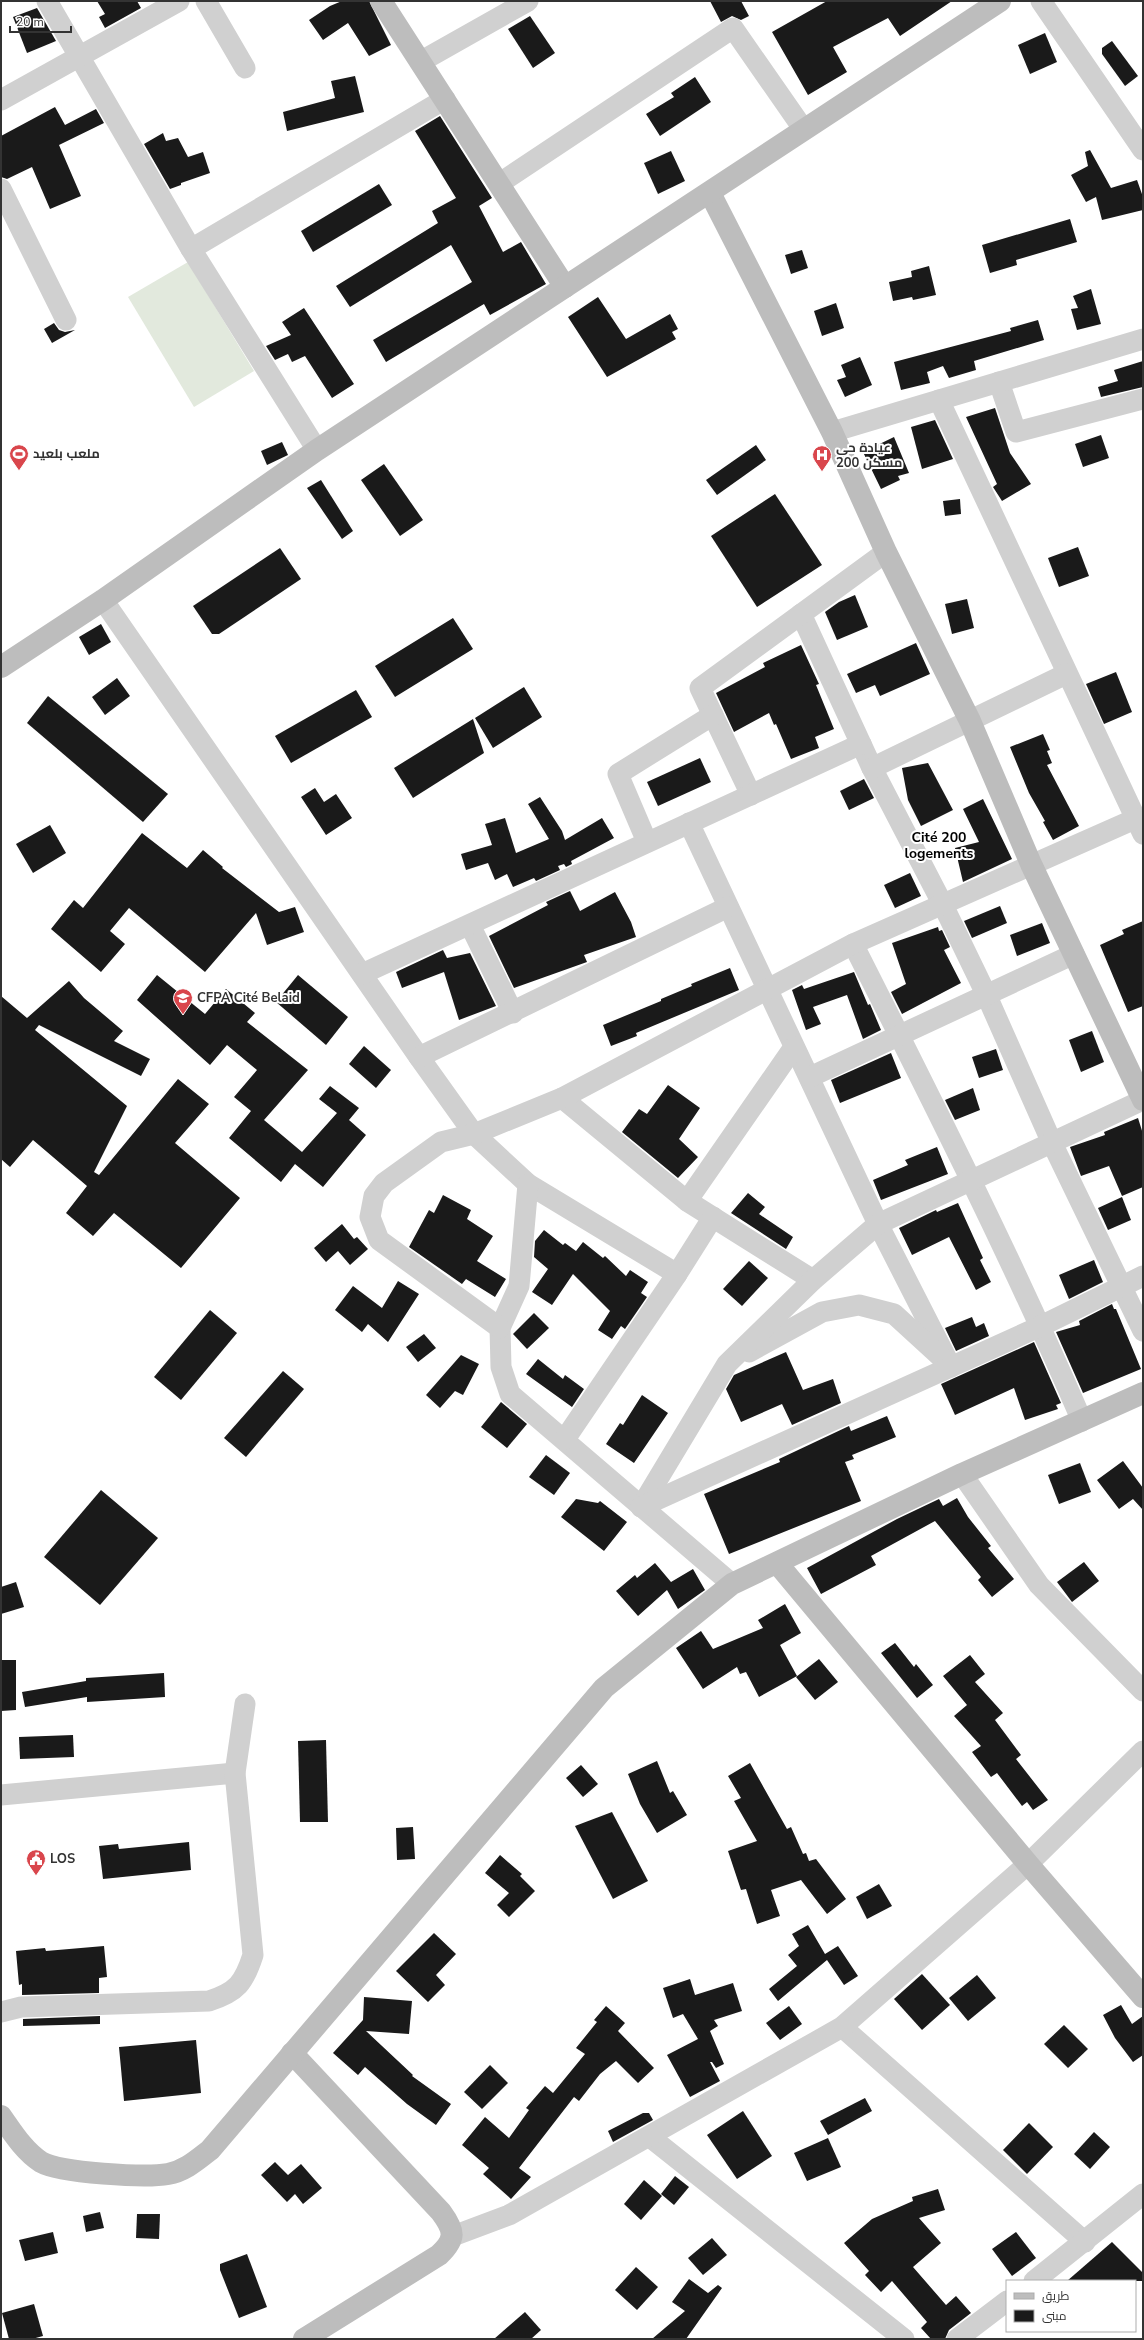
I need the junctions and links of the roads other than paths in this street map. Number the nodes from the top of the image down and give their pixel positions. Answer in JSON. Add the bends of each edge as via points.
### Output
{"nodes":[{"id":1,"x":47,"y":1,"type":"edge"},
{"id":2,"x":179,"y":1,"type":"edge"},
{"id":3,"x":206,"y":1,"type":"edge"},
{"id":4,"x":381,"y":1,"type":"edge"},
{"id":5,"x":528,"y":1,"type":"edge"},
{"id":6,"x":1000,"y":1,"type":"edge"},
{"id":7,"x":1041,"y":1,"type":"edge"},
{"id":8,"x":78,"y":57,"type":"junction"},
{"id":9,"x":420,"y":62,"type":"junction"},
{"id":10,"x":245,"y":68,"type":"dead end"},
{"id":11,"x":445,"y":99,"type":"junction"},
{"id":12,"x":1,"y":100,"type":"edge"},
{"id":13,"x":804,"y":130,"type":"junction"},
{"id":14,"x":1143,"y":150,"type":"edge"},
{"id":15,"x":500,"y":183,"type":"junction"},
{"id":16,"x":1,"y":188,"type":"edge"},
{"id":17,"x":710,"y":193,"type":"junction"},
{"id":18,"x":191,"y":249,"type":"junction"},
{"id":19,"x":565,"y":287,"type":"junction"},
{"id":20,"x":66,"y":320,"type":"dead end"},
{"id":21,"x":1143,"y":339,"type":"edge"},
{"id":22,"x":1000,"y":382,"type":"junction"},
{"id":23,"x":1143,"y":399,"type":"edge"},
{"id":24,"x":939,"y":400,"type":"junction"},
{"id":25,"x":832,"y":432,"type":"junction"},
{"id":26,"x":317,"y":450,"type":"junction"},
{"id":27,"x":886,"y":552,"type":"junction"},
{"id":28,"x":103,"y":600,"type":"junction"},
{"id":29,"x":801,"y":614,"type":"junction"},
{"id":30,"x":1,"y":667,"type":"edge"},
{"id":31,"x":1066,"y":674,"type":"junction"},
{"id":32,"x":713,"y":716,"type":"junction"},
{"id":33,"x":970,"y":720,"type":"junction"},
{"id":34,"x":861,"y":744,"type":"junction"},
{"id":35,"x":872,"y":768,"type":"junction"},
{"id":36,"x":751,"y":795,"type":"junction"},
{"id":37,"x":689,"y":823,"type":"junction"},
{"id":38,"x":1139,"y":827,"type":"edge"},
{"id":39,"x":647,"y":842,"type":"junction"},
{"id":40,"x":1031,"y":864,"type":"junction"},
{"id":41,"x":942,"y":903,"type":"junction"},
{"id":42,"x":728,"y":907,"type":"junction"},
{"id":43,"x":470,"y":925,"type":"junction"},
{"id":44,"x":853,"y":944,"type":"junction"},
{"id":45,"x":1074,"y":954,"type":"junction"},
{"id":46,"x":362,"y":974,"type":"junction"},
{"id":47,"x":767,"y":990,"type":"junction"},
{"id":48,"x":986,"y":994,"type":"junction"},
{"id":49,"x":513,"y":1013,"type":"junction"},
{"id":50,"x":898,"y":1034,"type":"junction"},
{"id":51,"x":794,"y":1047,"type":"junction"},
{"id":52,"x":419,"y":1057,"type":"junction"},
{"id":53,"x":810,"y":1077,"type":"junction"},
{"id":54,"x":562,"y":1098,"type":"junction"},
{"id":55,"x":1143,"y":1100,"type":"edge"},
{"id":56,"x":474,"y":1134,"type":"junction"},
{"id":57,"x":1052,"y":1143,"type":"junction"},
{"id":58,"x":972,"y":1179,"type":"junction"},
{"id":59,"x":528,"y":1184,"type":"junction"},
{"id":60,"x":687,"y":1201,"type":"junction"},
{"id":61,"x":713,"y":1217,"type":"junction"},
{"id":62,"x":878,"y":1224,"type":"junction"},
{"id":63,"x":677,"y":1274,"type":"junction"},
{"id":64,"x":1143,"y":1276,"type":"edge"},
{"id":65,"x":813,"y":1280,"type":"junction"},
{"id":66,"x":1121,"y":1288,"type":"junction"},
{"id":67,"x":1041,"y":1326,"type":"junction"},
{"id":68,"x":500,"y":1328,"type":"junction"},
{"id":69,"x":1143,"y":1331,"type":"edge"},
{"id":70,"x":727,"y":1364,"type":"junction"},
{"id":71,"x":951,"y":1367,"type":"junction"},
{"id":72,"x":1141,"y":1397,"type":"edge"},
{"id":73,"x":1082,"y":1421,"type":"junction"},
{"id":74,"x":565,"y":1439,"type":"junction"},
{"id":75,"x":962,"y":1474,"type":"junction"},
{"id":76,"x":641,"y":1507,"type":"junction"},
{"id":77,"x":777,"y":1563,"type":"junction"},
{"id":78,"x":732,"y":1584,"type":"junction"},
{"id":79,"x":1143,"y":1691,"type":"edge"},
{"id":80,"x":245,"y":1704,"type":"dead end"},
{"id":81,"x":1143,"y":1751,"type":"edge"},
{"id":82,"x":235,"y":1773,"type":"junction"},
{"id":83,"x":1,"y":1795,"type":"edge"},
{"id":84,"x":1028,"y":1864,"type":"junction"},
{"id":85,"x":1143,"y":1997,"type":"edge"},
{"id":86,"x":1,"y":2012,"type":"edge"},
{"id":87,"x":842,"y":2028,"type":"junction"},
{"id":88,"x":292,"y":2053,"type":"junction"},
{"id":89,"x":1,"y":2116,"type":"edge"},
{"id":90,"x":650,"y":2137,"type":"junction"},
{"id":91,"x":1143,"y":2194,"type":"edge"},
{"id":92,"x":453,"y":2236,"type":"junction"},
{"id":93,"x":1085,"y":2242,"type":"junction"},
{"id":94,"x":1035,"y":2280,"type":"edge"},
{"id":95,"x":1006,"y":2302,"type":"edge"},
{"id":96,"x":304,"y":2339,"type":"edge"},
{"id":97,"x":904,"y":2339,"type":"edge"},
{"id":98,"x":957,"y":2339,"type":"edge"}],
"edges":[{"from":1,"to":8,"type":"street"},
{"from":2,"to":8,"type":"street"},
{"from":3,"to":10,"type":"street"},
{"from":4,"to":9,"type":"street"},
{"from":5,"to":9,"type":"street"},
{"from":6,"to":13,"type":"street"},
{"from":7,"to":14,"type":"street"},
{"from":8,"to":12,"type":"street"},
{"from":8,"to":18,"type":"street"},
{"from":9,"to":11,"type":"street"},
{"from":11,"to":15,"type":"street"},
{"from":11,"to":18,"type":"street"},
{"from":13,"to":15,"type":"street","via":[[733,28]]},
{"from":13,"to":17,"type":"street"},
{"from":15,"to":19,"type":"street"},
{"from":16,"to":20,"type":"street"},
{"from":17,"to":19,"type":"street"},
{"from":17,"to":25,"type":"street"},
{"from":18,"to":26,"type":"street"},
{"from":19,"to":26,"type":"street"},
{"from":21,"to":22,"type":"street"},
{"from":22,"to":23,"type":"street","via":[[1016,432]]},
{"from":22,"to":24,"type":"street"},
{"from":24,"to":25,"type":"street"},
{"from":24,"to":31,"type":"street"},
{"from":25,"to":27,"type":"street"},
{"from":26,"to":28,"type":"street"},
{"from":27,"to":29,"type":"street"},
{"from":27,"to":33,"type":"street"},
{"from":28,"to":30,"type":"street"},
{"from":28,"to":46,"type":"street"},
{"from":29,"to":32,"type":"street","via":[[700,688]]},
{"from":29,"to":34,"type":"street"},
{"from":31,"to":33,"type":"street"},
{"from":31,"to":38,"type":"street"},
{"from":32,"to":36,"type":"street"},
{"from":32,"to":39,"type":"street","via":[[618,774]]},
{"from":33,"to":35,"type":"street"},
{"from":33,"to":40,"type":"street"},
{"from":34,"to":35,"type":"street"},
{"from":34,"to":36,"type":"street"},
{"from":35,"to":41,"type":"street"},
{"from":36,"to":37,"type":"street"},
{"from":37,"to":39,"type":"street"},
{"from":37,"to":42,"type":"street"},
{"from":38,"to":40,"type":"street"},
{"from":39,"to":43,"type":"street"},
{"from":40,"to":41,"type":"street"},
{"from":40,"to":45,"type":"street"},
{"from":41,"to":44,"type":"street"},
{"from":41,"to":48,"type":"street"},
{"from":42,"to":47,"type":"street"},
{"from":42,"to":49,"type":"street"},
{"from":43,"to":46,"type":"street"},
{"from":43,"to":49,"type":"street"},
{"from":44,"to":47,"type":"street"},
{"from":44,"to":50,"type":"street"},
{"from":45,"to":48,"type":"street"},
{"from":45,"to":55,"type":"street"},
{"from":46,"to":52,"type":"street"},
{"from":47,"to":51,"type":"street"},
{"from":47,"to":54,"type":"street"},
{"from":48,"to":50,"type":"street"},
{"from":48,"to":57,"type":"street"},
{"from":49,"to":52,"type":"street"},
{"from":50,"to":53,"type":"street"},
{"from":50,"to":58,"type":"street"},
{"from":51,"to":53,"type":"street"},
{"from":51,"to":60,"type":"street"},
{"from":52,"to":56,"type":"street"},
{"from":53,"to":62,"type":"street"},
{"from":54,"to":56,"type":"street"},
{"from":54,"to":60,"type":"street"},
{"from":55,"to":57,"type":"street"},
{"from":56,"to":59,"type":"street"},
{"from":56,"to":68,"type":"street","via":[[441,1142],[384,1183],[374,1196],[370,1217],[379,1240]]},
{"from":57,"to":58,"type":"street"},
{"from":57,"to":66,"type":"street"},
{"from":58,"to":62,"type":"street"},
{"from":58,"to":67,"type":"street"},
{"from":59,"to":63,"type":"street"},
{"from":59,"to":68,"type":"street","via":[[519,1286]]},
{"from":60,"to":61,"type":"street"},
{"from":61,"to":63,"type":"street"},
{"from":61,"to":65,"type":"street"},
{"from":62,"to":65,"type":"street"},
{"from":62,"to":71,"type":"street"},
{"from":63,"to":74,"type":"street"},
{"from":64,"to":66,"type":"street"},
{"from":65,"to":70,"type":"street"},
{"from":66,"to":67,"type":"street"},
{"from":66,"to":69,"type":"street"},
{"from":67,"to":71,"type":"street"},
{"from":67,"to":73,"type":"street"},
{"from":68,"to":74,"type":"street","via":[[501,1367],[510,1394]]},
{"from":70,"to":71,"type":"street","via":[[822,1312],[859,1305],[894,1314]]},
{"from":70,"to":76,"type":"street"},
{"from":71,"to":76,"type":"street"},
{"from":72,"to":73,"type":"street"},
{"from":73,"to":75,"type":"street"},
{"from":74,"to":76,"type":"street"},
{"from":75,"to":77,"type":"street"},
{"from":75,"to":79,"type":"street","via":[[1040,1585]]},
{"from":76,"to":78,"type":"street"},
{"from":77,"to":78,"type":"street"},
{"from":77,"to":84,"type":"street"},
{"from":78,"to":88,"type":"street","via":[[604,1688]]},
{"from":80,"to":82,"type":"street"},
{"from":81,"to":84,"type":"street"},
{"from":82,"to":83,"type":"street"},
{"from":82,"to":86,"type":"street","via":[[254,1955],[246,1978],[229,1994],[209,2001],[21,2007]]},
{"from":84,"to":85,"type":"street"},
{"from":84,"to":87,"type":"street"},
{"from":87,"to":90,"type":"street"},
{"from":87,"to":93,"type":"street"},
{"from":88,"to":89,"type":"street","via":[[210,2150],[186,2169],[169,2174],[137,2175],[48,2165],[31,2154]]},
{"from":88,"to":92,"type":"street","via":[[441,2212],[449,2222]]},
{"from":90,"to":92,"type":"street","via":[[509,2215]]},
{"from":90,"to":97,"type":"street"},
{"from":91,"to":93,"type":"street"},
{"from":92,"to":96,"type":"street","via":[[450,2245],[439,2255]]},
{"from":93,"to":94,"type":"street"},
{"from":95,"to":98,"type":"street"}]}
